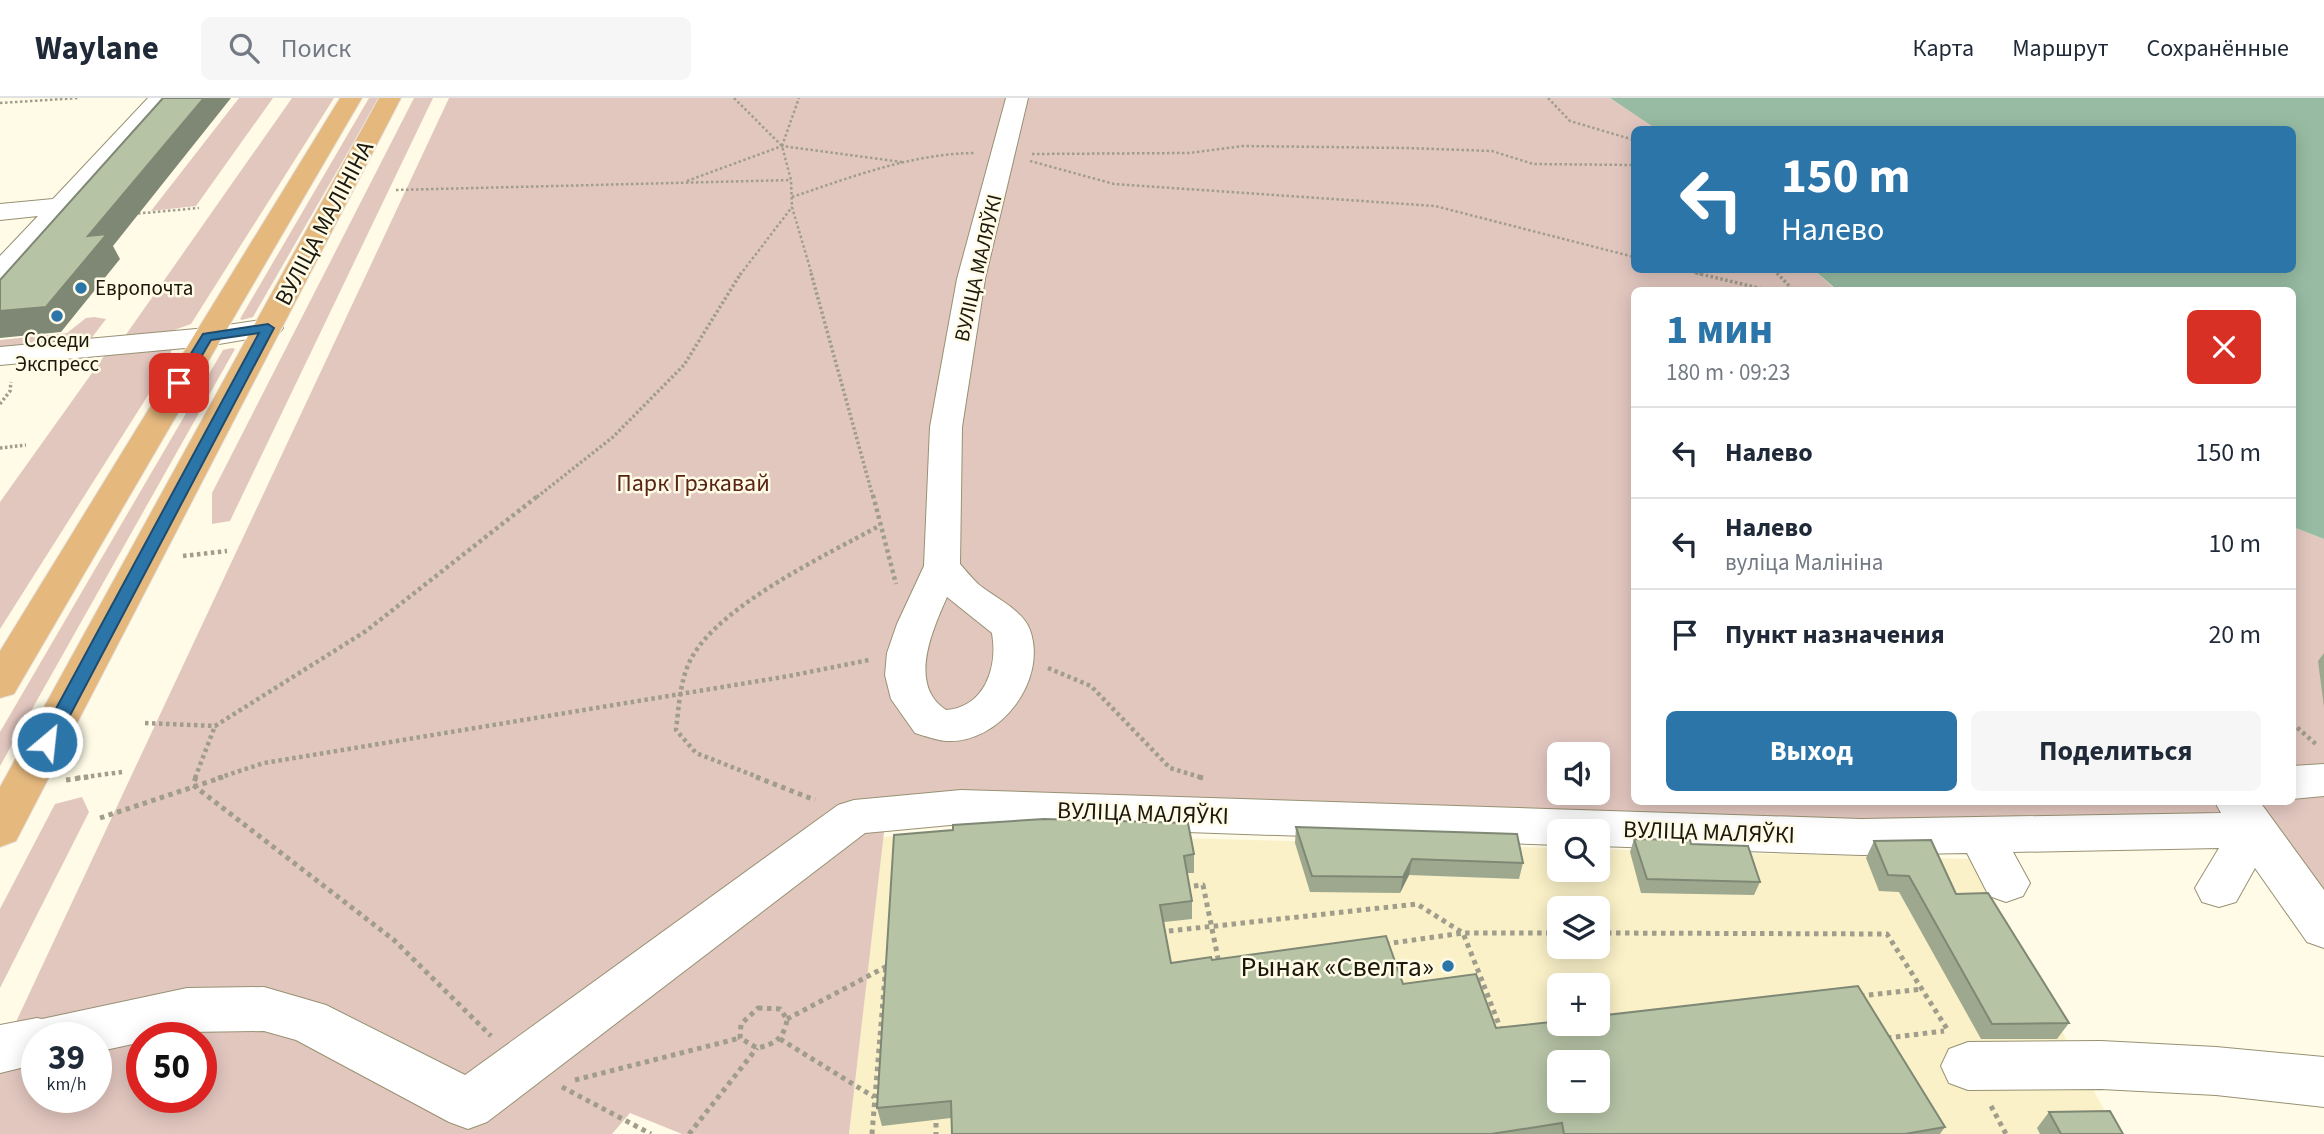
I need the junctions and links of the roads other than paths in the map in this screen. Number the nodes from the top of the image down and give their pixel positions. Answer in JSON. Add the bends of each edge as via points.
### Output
{"nodes":[{"id":1,"x":160,"y":98,"type":"edge"},
{"id":2,"x":351,"y":98,"type":"edge"},
{"id":3,"x":390,"y":98,"type":"edge"},
{"id":4,"x":1017,"y":98,"type":"edge"},
{"id":5,"x":62,"y":206,"type":"junction"},
{"id":6,"x":0,"y":212,"type":"edge"},
{"id":7,"x":5,"y":262,"type":"edge"},
{"id":8,"x":268,"y":328,"type":"junction"},
{"id":9,"x":207,"y":337,"type":"junction"},
{"id":10,"x":3,"y":366,"type":"edge"},
{"id":11,"x":942,"y":566,"type":"junction"},
{"id":12,"x":0,"y":683,"type":"edge"},
{"id":13,"x":2324,"y":780,"type":"edge"},
{"id":14,"x":2296,"y":783,"type":"edge"},
{"id":15,"x":2246,"y":816,"type":"edge"},
{"id":16,"x":0,"y":830,"type":"edge"},
{"id":17,"x":1982,"y":836,"type":"junction"},
{"id":18,"x":2006,"y":883,"type":"dead end"},
{"id":19,"x":2219,"y":888,"type":"dead end"},
{"id":20,"x":2324,"y":928,"type":"edge"},
{"id":21,"x":112,"y":1026,"type":"edge"},
{"id":22,"x":21,"y":1044,"type":"edge"},
{"id":23,"x":0,"y":1049,"type":"edge"},
{"id":24,"x":1958,"y":1049,"type":"road end"},
{"id":25,"x":2324,"y":1082,"type":"edge"}],
"edges":[{"from":1,"to":5,"type":"street"},
{"from":2,"to":9,"type":"main road","name":"ВУЛІЦА МАЛІНІНА"},
{"from":3,"to":8,"type":"main road","name":"ВУЛІЦА МАЛІНІНА"},
{"from":4,"to":11,"type":"street","name":"ВУЛІЦА МАЛЯЎКІ","via":[[971,279],[946,427]]},
{"from":5,"to":6,"type":"street"},
{"from":5,"to":7,"type":"street"},
{"from":8,"to":9,"type":"street"},
{"from":8,"to":16,"type":"main road","name":"ВУЛІЦА МАЛІНІНА"},
{"from":9,"to":10,"type":"street"},
{"from":9,"to":12,"type":"main road","name":"ВУЛІЦА МАЛІНІНА"},
{"from":11,"to":11,"type":"street","name":"ВУЛІЦА МАЛЯЎКІ","via":[[923,605],[907,653],[905,675],[912,699],[930,722],[953,727],[974,720],[995,704],[1009,681],[1014,654],[1010,628],[963,591]]},
{"from":13,"to":14,"type":"street"},
{"from":15,"to":17,"type":"street","name":"ВУЛІЦА МАЛЯЎКІ"},
{"from":15,"to":19,"type":"street"},
{"from":15,"to":20,"type":"street"},
{"from":17,"to":18,"type":"street"},
{"from":17,"to":21,"type":"street","name":"ВУЛІЦА МАЛЯЎКІ","via":[[1848,836],[961,807],[854,817],[468,1104],[308,1021],[264,1009],[187,1010]]},
{"from":22,"to":23,"type":"street"},
{"from":24,"to":25,"type":"street"}]}
